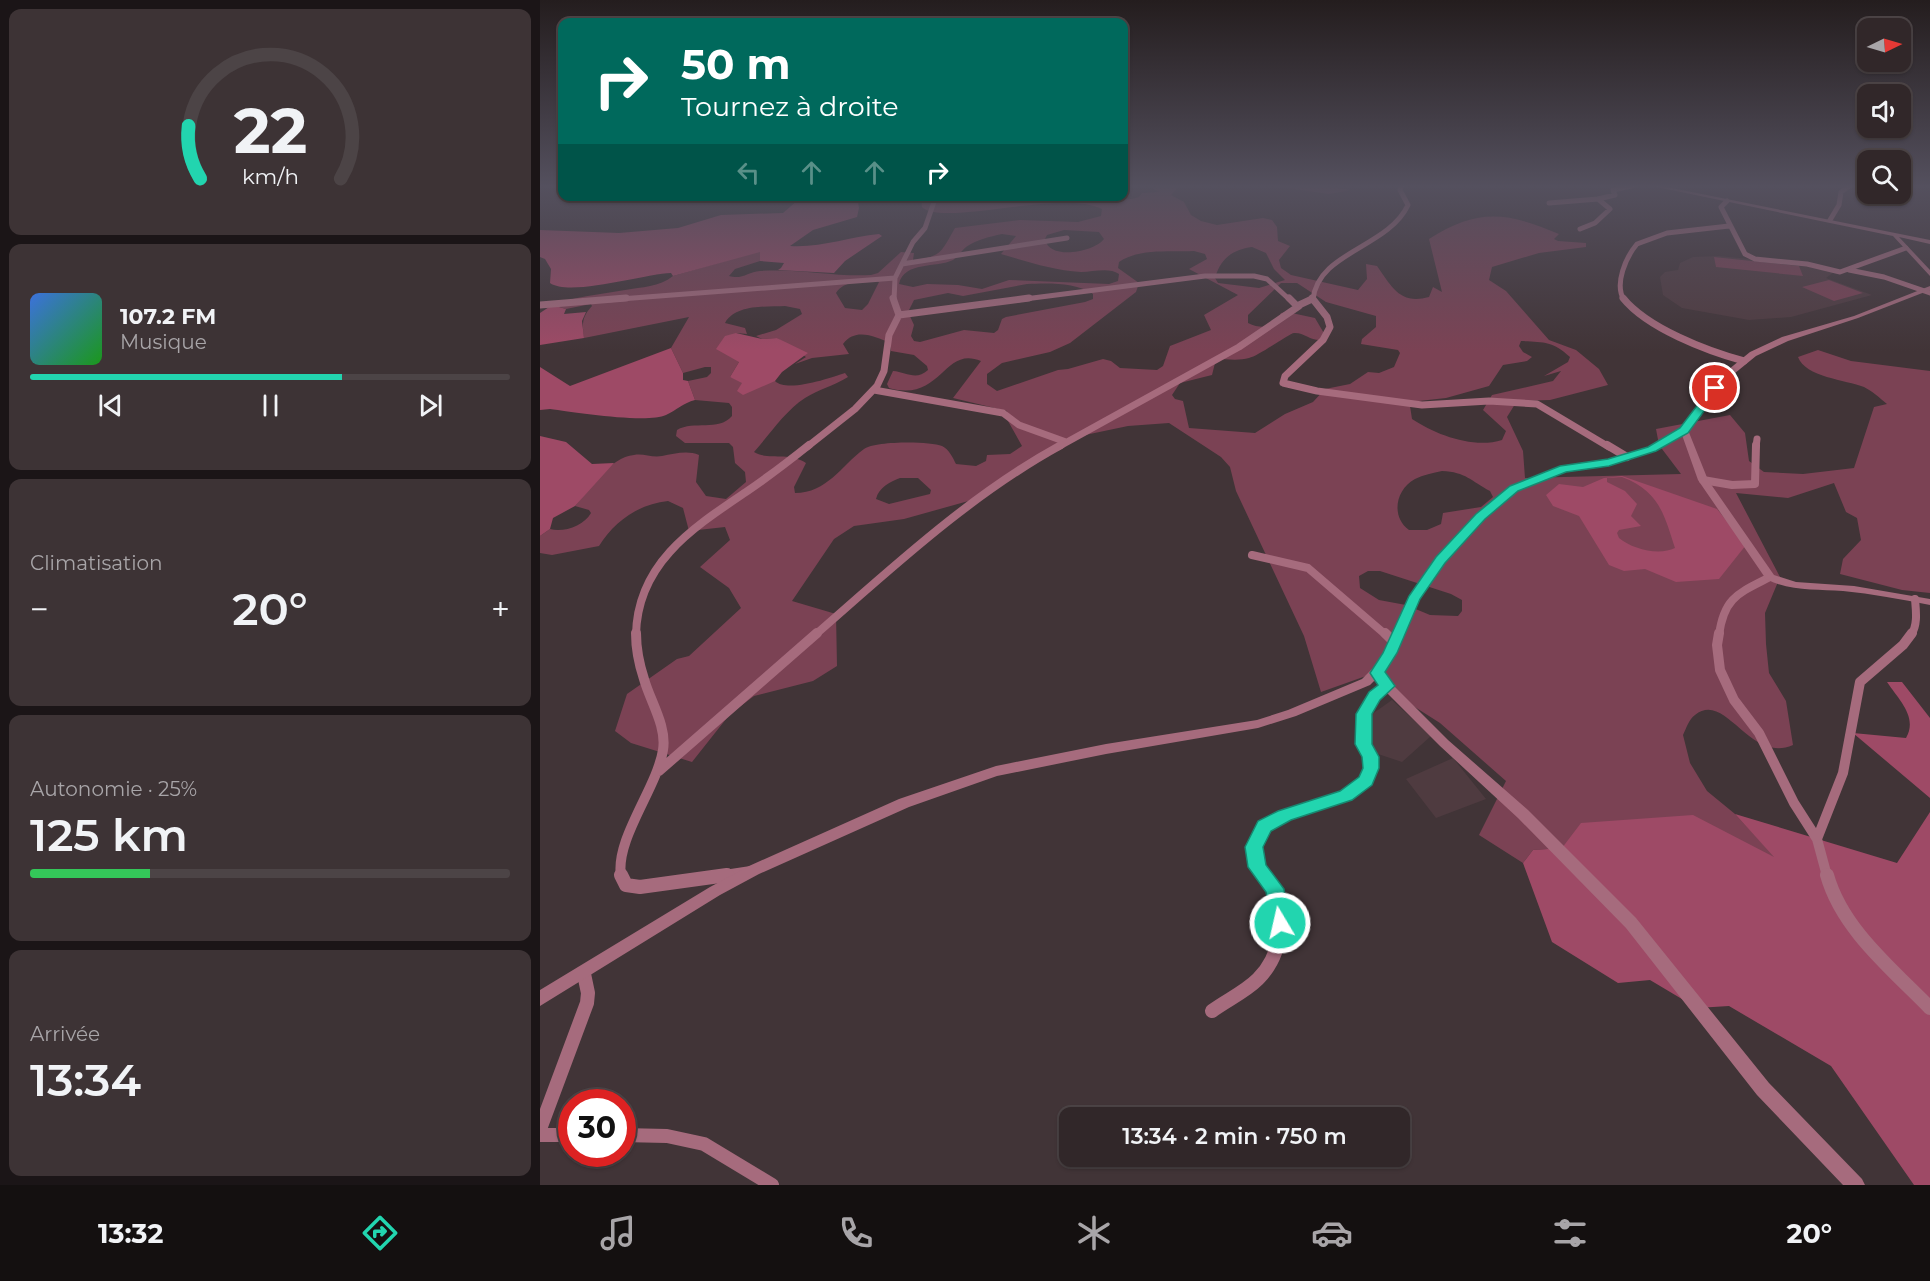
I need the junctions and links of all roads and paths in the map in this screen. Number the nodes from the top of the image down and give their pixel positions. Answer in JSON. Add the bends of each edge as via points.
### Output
{"nodes":[{"id":1,"x":914,"y":240,"type":"edge"},
{"id":2,"x":1052,"y":240,"type":"edge"},
{"id":3,"x":1372,"y":240,"type":"edge"},
{"id":4,"x":1642,"y":240,"type":"edge"},
{"id":5,"x":1737,"y":240,"type":"edge"},
{"id":6,"x":1898,"y":240,"type":"edge"},
{"id":7,"x":1906,"y":248,"type":"junction"},
{"id":8,"x":902,"y":264,"type":"junction"},
{"id":9,"x":1849,"y":270,"type":"junction"},
{"id":10,"x":1930,"y":274,"type":"edge"},
{"id":11,"x":895,"y":278,"type":"junction"},
{"id":12,"x":1928,"y":290,"type":"edge"},
{"id":13,"x":1312,"y":299,"type":"junction"},
{"id":14,"x":540,"y":305,"type":"edge"},
{"id":15,"x":1299,"y":306,"type":"junction"},
{"id":16,"x":898,"y":315,"type":"junction"},
{"id":17,"x":1744,"y":361,"type":"junction"},
{"id":18,"x":874,"y":390,"type":"junction"},
{"id":19,"x":1684,"y":430,"type":"junction"},
{"id":20,"x":1756,"y":439,"type":"dead end"},
{"id":21,"x":1066,"y":442,"type":"junction"},
{"id":22,"x":1627,"y":457,"type":"junction"},
{"id":23,"x":1703,"y":480,"type":"junction"},
{"id":24,"x":1252,"y":555,"type":"dead end"},
{"id":25,"x":1770,"y":577,"type":"junction"},
{"id":26,"x":1915,"y":599,"type":"junction"},
{"id":27,"x":1930,"y":602,"type":"edge"},
{"id":28,"x":1394,"y":642,"type":"junction"},
{"id":29,"x":1377,"y":673,"type":"junction"},
{"id":30,"x":1387,"y":686,"type":"junction"},
{"id":31,"x":659,"y":771,"type":"junction"},
{"id":32,"x":1816,"y":839,"type":"junction"},
{"id":33,"x":753,"y":870,"type":"junction"},
{"id":34,"x":584,"y":974,"type":"junction"},
{"id":35,"x":540,"y":999,"type":"edge"},
{"id":36,"x":1930,"y":1008,"type":"edge"},
{"id":37,"x":1212,"y":1011,"type":"dead end"},
{"id":38,"x":540,"y":1129,"type":"edge"},
{"id":39,"x":540,"y":1135,"type":"edge"},
{"id":40,"x":558,"y":1135,"type":"edge"},
{"id":41,"x":636,"y":1135,"type":"edge"},
{"id":42,"x":772,"y":1185,"type":"edge"},
{"id":43,"x":1856,"y":1185,"type":"edge"}],
"edges":[{"from":1,"to":8,"type":"street"},
{"from":2,"to":8,"type":"street"},
{"from":3,"to":13,"type":"street","via":[[1323,274]]},
{"from":4,"to":17,"type":"street","via":[[1636,244],[1621,278],[1622,300],[1704,350]]},
{"from":5,"to":9,"type":"street","via":[[1745,254],[1755,259],[1840,272]]},
{"from":6,"to":7,"type":"street"},
{"from":7,"to":9,"type":"street"},
{"from":7,"to":10,"type":"street"},
{"from":8,"to":11,"type":"street"},
{"from":9,"to":12,"type":"street"},
{"from":11,"to":14,"type":"street"},
{"from":11,"to":16,"type":"street","via":[[893,298]]},
{"from":12,"to":17,"type":"street","via":[[1777,342]]},
{"from":13,"to":15,"type":"street"},
{"from":13,"to":22,"type":"street","via":[[1330,327],[1323,340],[1282,383],[1422,405],[1489,401],[1537,404]]},
{"from":15,"to":16,"type":"street","via":[[1267,279],[1230,276]]},
{"from":15,"to":21,"type":"street","via":[[1239,347]]},
{"from":16,"to":18,"type":"street","via":[[890,332],[884,373]]},
{"from":17,"to":19,"type":"street","via":[[1715,388]]},
{"from":18,"to":21,"type":"street","via":[[1003,413],[1019,425]]},
{"from":18,"to":31,"type":"street","via":[[775,471],[685,534],[663,559],[636,619],[645,686],[663,730]]},
{"from":19,"to":22,"type":"street","via":[[1652,449]]},
{"from":19,"to":23,"type":"street"},
{"from":20,"to":23,"type":"street","via":[[1755,484]]},
{"from":21,"to":31,"type":"street","via":[[1001,480],[963,509]]},
{"from":22,"to":28,"type":"street","via":[[1564,469],[1514,489],[1481,516],[1441,560],[1413,599]]},
{"from":23,"to":25,"type":"street"},
{"from":24,"to":28,"type":"street","via":[[1308,568]]},
{"from":25,"to":26,"type":"street","via":[[1792,585]]},
{"from":25,"to":32,"type":"street","via":[[1734,596],[1721,618],[1717,645],[1720,670]]},
{"from":26,"to":27,"type":"street"},
{"from":26,"to":32,"type":"street","via":[[1914,630],[1904,645],[1860,682],[1843,773]]},
{"from":28,"to":29,"type":"street"},
{"from":29,"to":30,"type":"street"},
{"from":29,"to":33,"type":"street","via":[[1354,687],[1258,724],[1106,749],[967,779]]},
{"from":30,"to":37,"type":"street","via":[[1364,714],[1364,744],[1371,757],[1366,781],[1346,796],[1284,815],[1265,826],[1254,847],[1257,867],[1275,889],[1280,923],[1276,950],[1260,976]]},
{"from":30,"to":43,"type":"street","via":[[1631,923],[1763,1089]]},
{"from":31,"to":33,"type":"street","via":[[620,858],[624,883],[646,888]]},
{"from":32,"to":36,"type":"street","via":[[1830,886],[1844,913],[1868,945]]},
{"from":33,"to":34,"type":"street","via":[[679,912]]},
{"from":34,"to":35,"type":"street"},
{"from":34,"to":38,"type":"street","via":[[587,1003]]},
{"from":39,"to":40,"type":"street"},
{"from":41,"to":42,"type":"street","via":[[668,1136],[704,1144]]}]}
